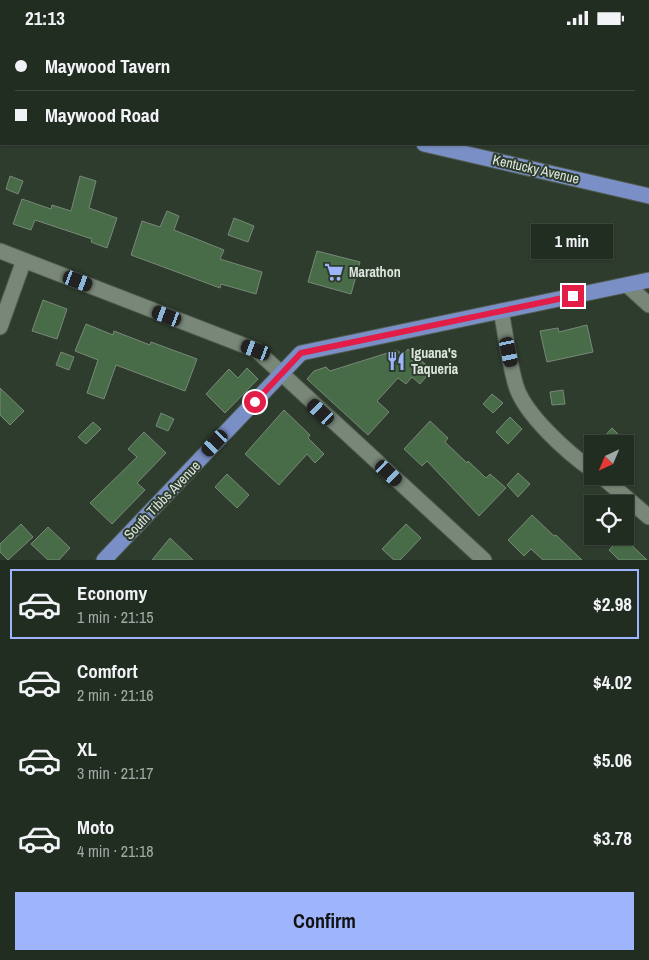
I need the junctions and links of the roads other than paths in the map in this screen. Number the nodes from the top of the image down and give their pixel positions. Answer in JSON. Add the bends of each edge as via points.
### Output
{"nodes":[{"id":1,"x":428,"y":145,"type":"edge"},
{"id":2,"x":649,"y":196,"type":"edge"},
{"id":3,"x":0,"y":251,"type":"edge"},
{"id":4,"x":24,"y":260,"type":"junction"},
{"id":5,"x":649,"y":280,"type":"edge"},
{"id":6,"x":627,"y":285,"type":"junction"},
{"id":7,"x":649,"y":305,"type":"edge"},
{"id":8,"x":500,"y":311,"type":"junction"},
{"id":9,"x":0,"y":327,"type":"edge"},
{"id":10,"x":281,"y":375,"type":"junction"},
{"id":11,"x":584,"y":464,"type":"edge"},
{"id":12,"x":612,"y":485,"type":"edge"},
{"id":13,"x":649,"y":517,"type":"edge"},
{"id":14,"x":104,"y":560,"type":"edge"},
{"id":15,"x":484,"y":560,"type":"edge"}],
"edges":[{"from":1,"to":2,"type":"main road","name":"Kentucky Avenue"},
{"from":3,"to":4,"type":"street"},
{"from":4,"to":9,"type":"street"},
{"from":4,"to":10,"type":"street","via":[[256,350]]},
{"from":5,"to":6,"type":"main road","name":"South Tibbs Avenue"},
{"from":6,"to":7,"type":"street"},
{"from":6,"to":8,"type":"main road","name":"South Tibbs Avenue"},
{"from":8,"to":10,"type":"main road","name":"South Tibbs Avenue","via":[[301,353]]},
{"from":8,"to":11,"type":"street","via":[[516,388],[562,447]]},
{"from":10,"to":14,"type":"main road","name":"South Tibbs Avenue"},
{"from":10,"to":15,"type":"street"},
{"from":12,"to":13,"type":"street"}]}
